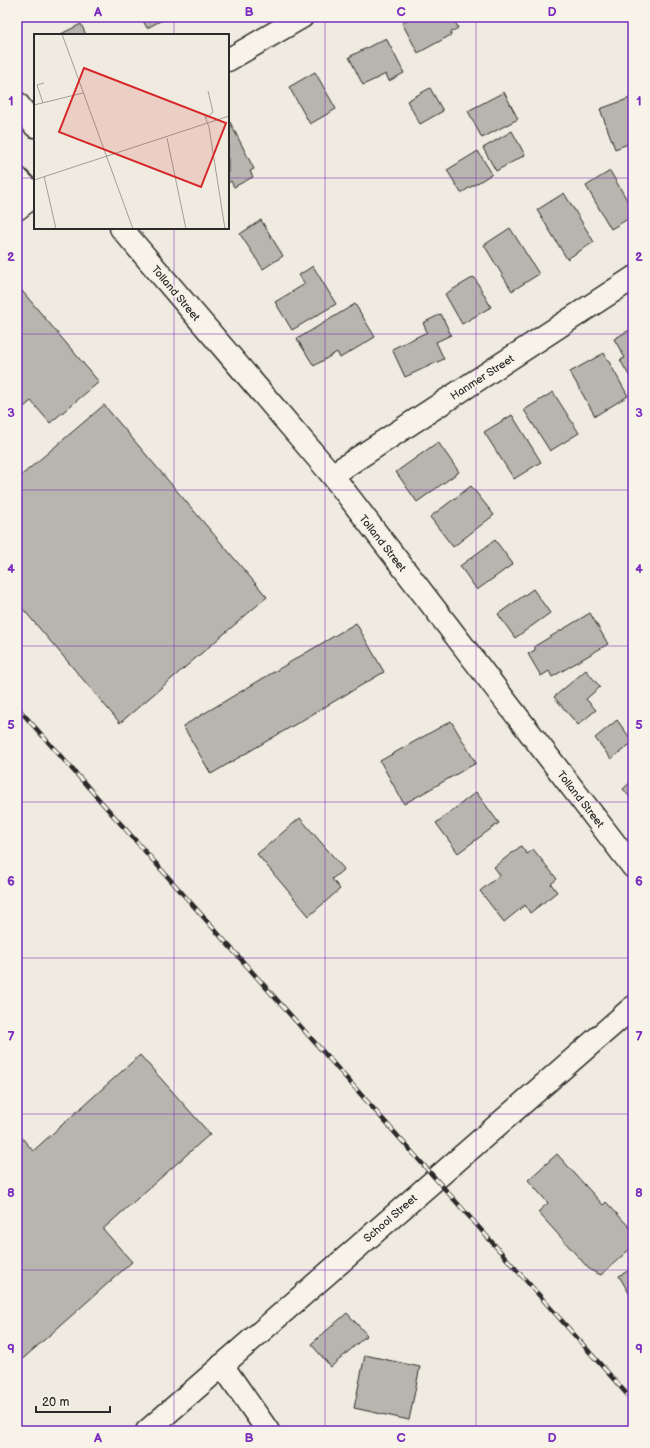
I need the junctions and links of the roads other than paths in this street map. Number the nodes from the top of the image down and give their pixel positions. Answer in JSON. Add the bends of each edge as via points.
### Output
{"nodes":[{"id":1,"x":302,"y":17,"type":"edge"},
{"id":2,"x":229,"y":59,"type":"edge"},
{"id":3,"x":17,"y":103,"type":"edge"},
{"id":4,"x":34,"y":125,"type":"edge"},
{"id":5,"x":17,"y":178,"type":"edge"},
{"id":6,"x":34,"y":194,"type":"edge"},
{"id":7,"x":34,"y":196,"type":"edge"},
{"id":8,"x":17,"y":209,"type":"edge"},
{"id":9,"x":122,"y":229,"type":"edge"},
{"id":10,"x":633,"y":278,"type":"edge"},
{"id":11,"x":332,"y":475,"type":"junction"},
{"id":12,"x":633,"y":867,"type":"edge"},
{"id":13,"x":633,"y":1007,"type":"edge"},
{"id":14,"x":222,"y":1365,"type":"junction"},
{"id":15,"x":147,"y":1431,"type":"edge"},
{"id":16,"x":268,"y":1431,"type":"edge"}],
"edges":[{"from":1,"to":2,"type":"main road"},
{"from":3,"to":4,"type":"main road"},
{"from":5,"to":6,"type":"main road"},
{"from":7,"to":8,"type":"main road"},
{"from":9,"to":11,"type":"main road","name":"Tolland Street"},
{"from":10,"to":11,"type":"main road","name":"Hanmer Street"},
{"from":11,"to":12,"type":"main road","name":"Tolland Street"},
{"from":13,"to":14,"type":"main road","name":"School Street"},
{"from":14,"to":15,"type":"main road","name":"School Street"},
{"from":14,"to":16,"type":"main road"}]}
